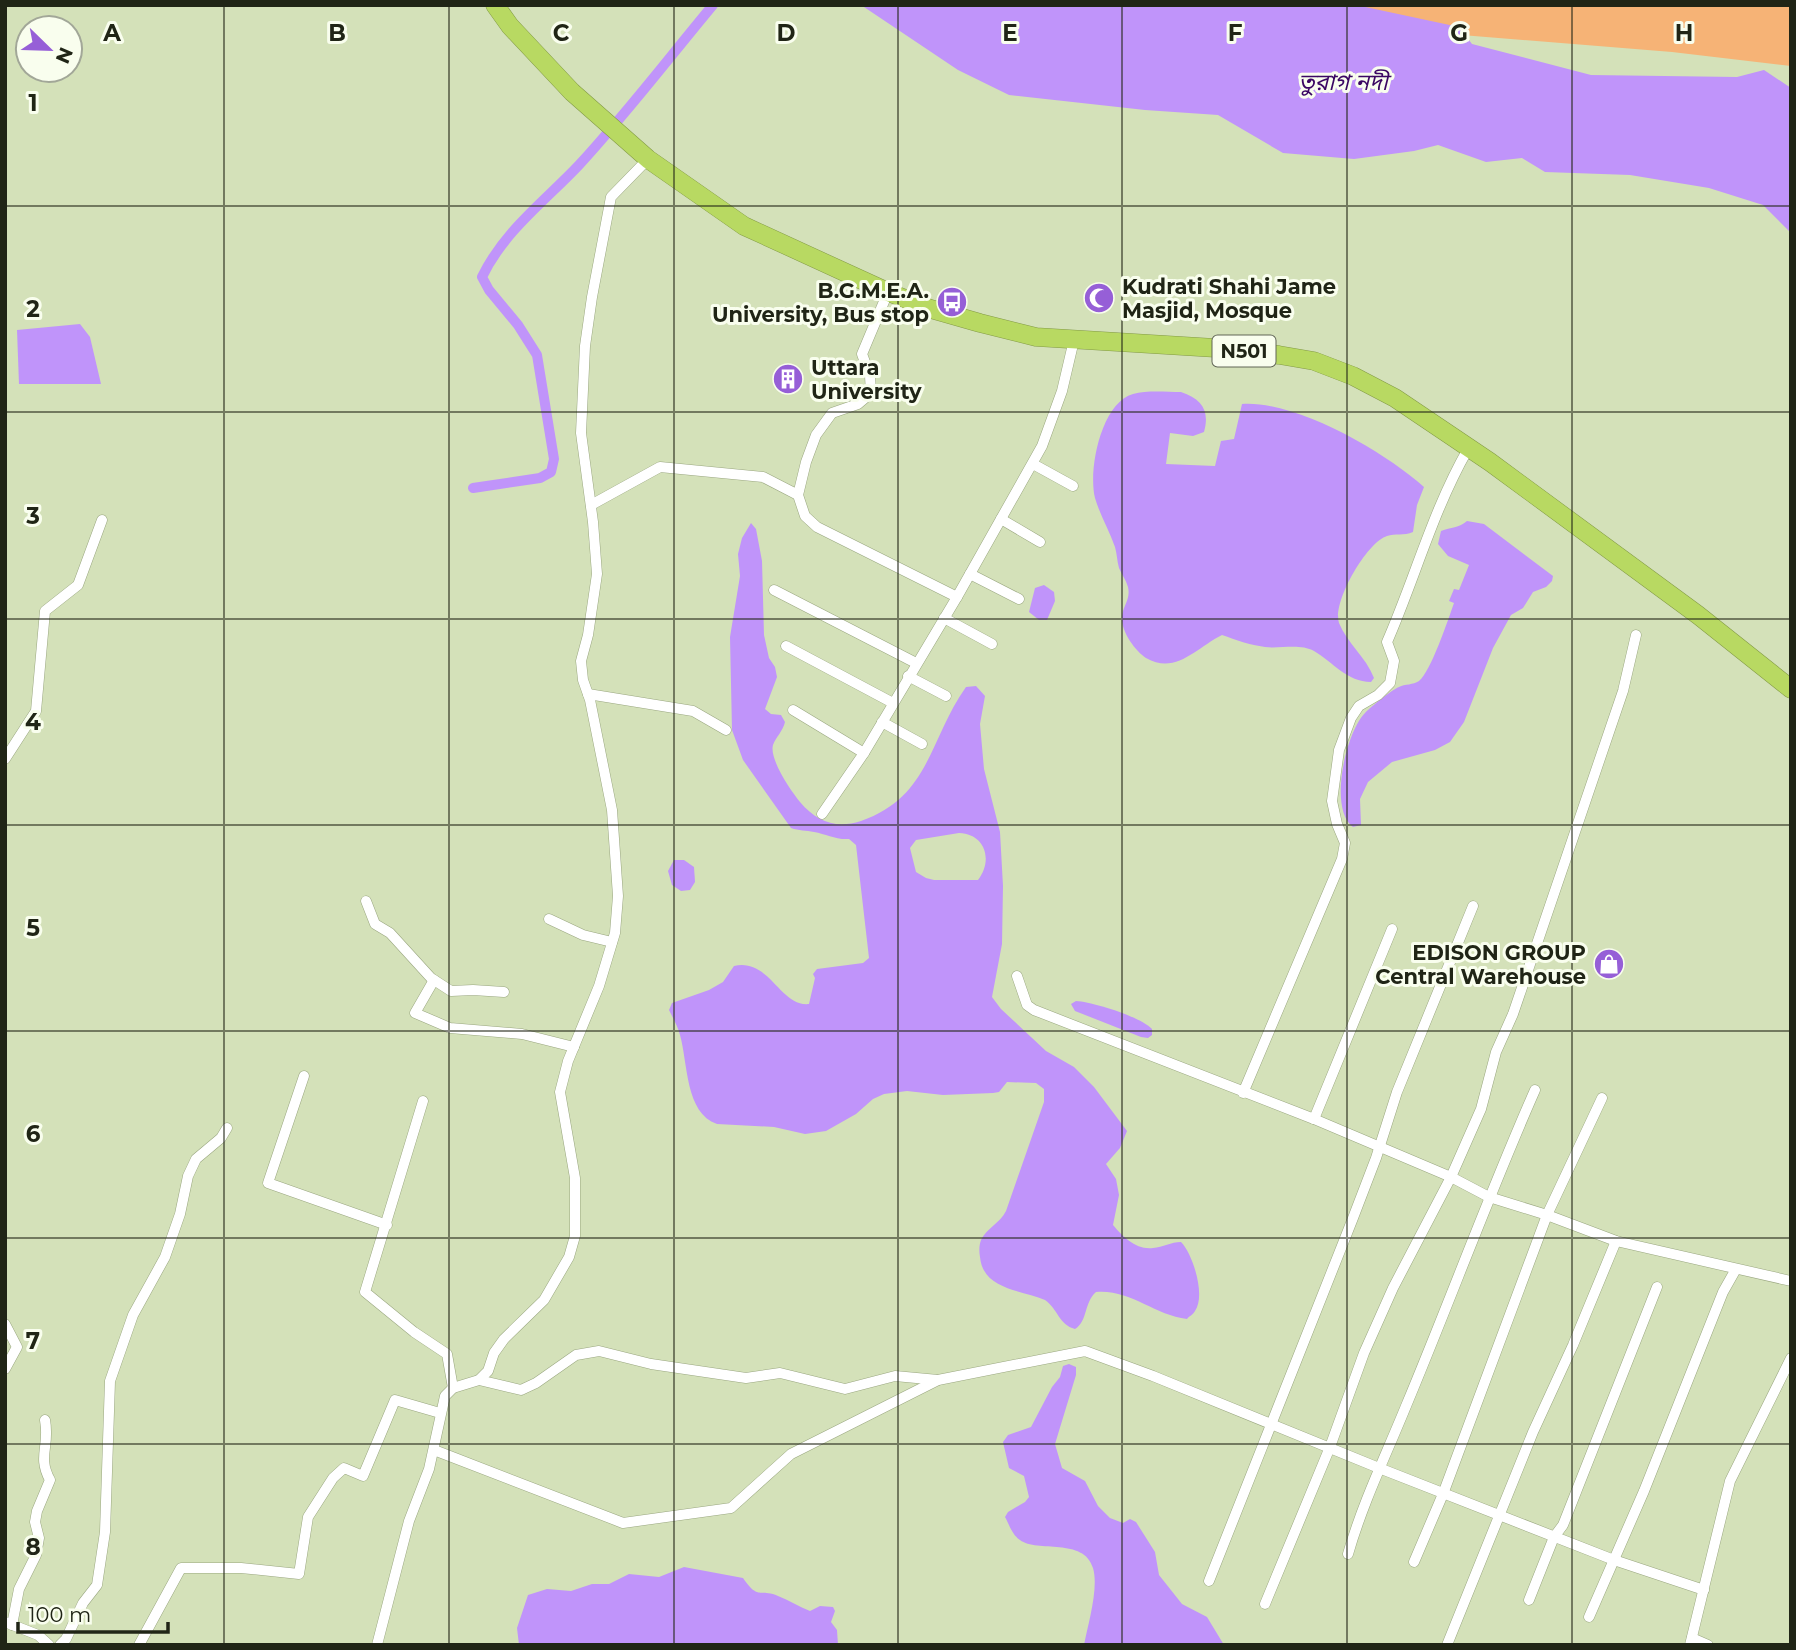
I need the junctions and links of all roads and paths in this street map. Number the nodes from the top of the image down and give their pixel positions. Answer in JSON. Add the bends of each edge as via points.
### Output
{"nodes":[{"id":1,"x":495,"y":5,"type":"edge"},
{"id":2,"x":643,"y":154,"type":"junction"},
{"id":3,"x":888,"y":292,"type":"junction"},
{"id":4,"x":1074,"y":340,"type":"junction"},
{"id":5,"x":1468,"y":449,"type":"junction"},
{"id":6,"x":1033,"y":464,"type":"junction"},
{"id":7,"x":1073,"y":485,"type":"dead end"},
{"id":8,"x":798,"y":495,"type":"junction"},
{"id":9,"x":591,"y":505,"type":"junction"},
{"id":10,"x":1001,"y":519,"type":"junction"},
{"id":11,"x":102,"y":520,"type":"dead end"},
{"id":12,"x":1040,"y":542,"type":"dead end"},
{"id":13,"x":970,"y":574,"type":"junction"},
{"id":14,"x":774,"y":590,"type":"dead end"},
{"id":15,"x":957,"y":597,"type":"junction"},
{"id":16,"x":1019,"y":599,"type":"dead end"},
{"id":17,"x":944,"y":618,"type":"junction"},
{"id":18,"x":1636,"y":635,"type":"dead end"},
{"id":19,"x":992,"y":644,"type":"dead end"},
{"id":20,"x":786,"y":646,"type":"dead end"},
{"id":21,"x":916,"y":663,"type":"junction"},
{"id":22,"x":908,"y":676,"type":"junction"},
{"id":23,"x":1791,"y":689,"type":"edge"},
{"id":24,"x":588,"y":694,"type":"junction"},
{"id":25,"x":946,"y":696,"type":"dead end"},
{"id":26,"x":893,"y":703,"type":"junction"},
{"id":27,"x":793,"y":710,"type":"dead end"},
{"id":28,"x":882,"y":722,"type":"junction"},
{"id":29,"x":726,"y":730,"type":"dead end"},
{"id":30,"x":922,"y":744,"type":"dead end"},
{"id":31,"x":864,"y":752,"type":"junction"},
{"id":32,"x":5,"y":759,"type":"edge"},
{"id":33,"x":822,"y":814,"type":"dead end"},
{"id":34,"x":366,"y":901,"type":"dead end"},
{"id":35,"x":1473,"y":906,"type":"dead end"},
{"id":36,"x":549,"y":919,"type":"dead end"},
{"id":37,"x":1392,"y":929,"type":"dead end"},
{"id":38,"x":612,"y":942,"type":"junction"},
{"id":39,"x":1017,"y":976,"type":"dead end"},
{"id":40,"x":433,"y":980,"type":"junction"},
{"id":41,"x":504,"y":992,"type":"dead end"},
{"id":42,"x":574,"y":1047,"type":"junction"},
{"id":43,"x":304,"y":1076,"type":"dead end"},
{"id":44,"x":1535,"y":1090,"type":"dead end"},
{"id":45,"x":1243,"y":1093,"type":"junction"},
{"id":46,"x":1602,"y":1098,"type":"dead end"},
{"id":47,"x":423,"y":1101,"type":"dead end"},
{"id":48,"x":1314,"y":1119,"type":"junction"},
{"id":49,"x":227,"y":1128,"type":"dead end"},
{"id":50,"x":1378,"y":1147,"type":"junction"},
{"id":51,"x":1451,"y":1177,"type":"junction"},
{"id":52,"x":1489,"y":1196,"type":"junction"},
{"id":53,"x":1547,"y":1215,"type":"junction"},
{"id":54,"x":387,"y":1225,"type":"junction"},
{"id":55,"x":1616,"y":1241,"type":"junction"},
{"id":56,"x":1736,"y":1269,"type":"junction"},
{"id":57,"x":1791,"y":1281,"type":"edge"},
{"id":58,"x":1657,"y":1287,"type":"dead end"},
{"id":59,"x":5,"y":1324,"type":"edge"},
{"id":60,"x":1791,"y":1358,"type":"edge"},
{"id":61,"x":5,"y":1369,"type":"edge"},
{"id":62,"x":479,"y":1380,"type":"junction"},
{"id":63,"x":938,"y":1380,"type":"junction"},
{"id":64,"x":453,"y":1388,"type":"junction"},
{"id":65,"x":440,"y":1412,"type":"junction"},
{"id":66,"x":45,"y":1420,"type":"dead end"},
{"id":67,"x":1271,"y":1423,"type":"junction"},
{"id":68,"x":1330,"y":1447,"type":"junction"},
{"id":69,"x":434,"y":1450,"type":"junction"},
{"id":70,"x":1379,"y":1468,"type":"junction"},
{"id":71,"x":1443,"y":1493,"type":"junction"},
{"id":72,"x":1501,"y":1515,"type":"junction"},
{"id":73,"x":1554,"y":1537,"type":"junction"},
{"id":74,"x":1348,"y":1554,"type":"dead end"},
{"id":75,"x":1614,"y":1560,"type":"junction"},
{"id":76,"x":1414,"y":1562,"type":"dead end"},
{"id":77,"x":1209,"y":1581,"type":"dead end"},
{"id":78,"x":1704,"y":1590,"type":"junction"},
{"id":79,"x":1529,"y":1600,"type":"dead end"},
{"id":80,"x":1265,"y":1604,"type":"dead end"},
{"id":81,"x":1589,"y":1618,"type":"dead end"},
{"id":82,"x":8,"y":1624,"type":"edge"},
{"id":83,"x":1691,"y":1642,"type":"edge"},
{"id":84,"x":49,"y":1645,"type":"edge"},
{"id":85,"x":60,"y":1645,"type":"edge"},
{"id":86,"x":139,"y":1645,"type":"edge"},
{"id":87,"x":377,"y":1645,"type":"edge"},
{"id":88,"x":1447,"y":1645,"type":"edge"},
{"id":89,"x":1708,"y":1645,"type":"edge"}],
"edges":[{"from":1,"to":2,"type":"highway","number":"N501","via":[[541,60]]},
{"from":2,"to":3,"type":"highway","number":"N501","via":[[744,226]]},
{"from":2,"to":9,"type":"street","via":[[611,197],[592,297],[582,433]]},
{"from":3,"to":4,"type":"highway","number":"N501","via":[[980,323],[1036,337]]},
{"from":3,"to":8,"type":"street","via":[[862,354],[871,393],[858,404],[832,413],[816,435]]},
{"from":4,"to":5,"type":"highway","number":"N501","via":[[1232,349],[1314,361],[1395,398]]},
{"from":4,"to":6,"type":"street","via":[[1062,391]]},
{"from":5,"to":23,"type":"highway","number":"N501","via":[[1698,615]]},
{"from":5,"to":45,"type":"street","via":[[1424,544],[1387,642],[1394,661],[1390,682],[1359,706],[1339,750],[1332,794],[1345,843],[1342,859]]},
{"from":6,"to":7,"type":"street"},
{"from":6,"to":10,"type":"street"},
{"from":8,"to":9,"type":"street","via":[[763,477],[660,467]]},
{"from":8,"to":15,"type":"street","via":[[805,516],[817,527]]},
{"from":9,"to":24,"type":"street","via":[[596,585],[581,661]]},
{"from":10,"to":12,"type":"street"},
{"from":10,"to":13,"type":"street"},
{"from":11,"to":32,"type":"street","via":[[78,585],[45,611],[37,711]]},
{"from":13,"to":15,"type":"street"},
{"from":13,"to":16,"type":"street"},
{"from":14,"to":21,"type":"street"},
{"from":15,"to":17,"type":"street"},
{"from":17,"to":19,"type":"street"},
{"from":17,"to":21,"type":"street"},
{"from":18,"to":51,"type":"street","via":[[1623,691],[1571,847],[1496,1052],[1481,1109]]},
{"from":20,"to":26,"type":"street"},
{"from":21,"to":22,"type":"street"},
{"from":22,"to":25,"type":"street"},
{"from":22,"to":26,"type":"street"},
{"from":24,"to":29,"type":"street","via":[[693,710]]},
{"from":24,"to":38,"type":"street","via":[[614,822],[618,896]]},
{"from":26,"to":28,"type":"street"},
{"from":27,"to":31,"type":"street"},
{"from":28,"to":30,"type":"street"},
{"from":28,"to":31,"type":"street"},
{"from":31,"to":33,"type":"street"},
{"from":34,"to":40,"type":"street","via":[[375,924],[390,933]]},
{"from":35,"to":50,"type":"street"},
{"from":36,"to":38,"type":"street"},
{"from":37,"to":48,"type":"street"},
{"from":38,"to":42,"type":"street"},
{"from":39,"to":45,"type":"street","via":[[1027,1005],[1034,1010]]},
{"from":40,"to":41,"type":"street","via":[[452,991]]},
{"from":40,"to":42,"type":"street","via":[[415,1013],[450,1028],[522,1034]]},
{"from":42,"to":62,"type":"street","via":[[560,1092],[575,1178],[575,1236],[569,1257],[544,1300],[504,1339]]},
{"from":43,"to":54,"type":"street","via":[[268,1183]]},
{"from":44,"to":52,"type":"street"},
{"from":45,"to":48,"type":"street"},
{"from":46,"to":53,"type":"street"},
{"from":47,"to":54,"type":"street"},
{"from":48,"to":50,"type":"street"},
{"from":49,"to":85,"type":"street","via":[[196,1159],[188,1176],[165,1257],[133,1315],[110,1381],[105,1532],[97,1585]]},
{"from":50,"to":51,"type":"street"},
{"from":50,"to":67,"type":"street"},
{"from":51,"to":52,"type":"street"},
{"from":51,"to":68,"type":"street","via":[[1364,1353]]},
{"from":52,"to":53,"type":"street"},
{"from":52,"to":70,"type":"street"},
{"from":53,"to":55,"type":"street"},
{"from":53,"to":71,"type":"street"},
{"from":54,"to":64,"type":"street","via":[[365,1292],[447,1354]]},
{"from":55,"to":56,"type":"street"},
{"from":55,"to":72,"type":"street"},
{"from":56,"to":57,"type":"street"},
{"from":56,"to":75,"type":"street"},
{"from":58,"to":73,"type":"street","via":[[1563,1525]]},
{"from":59,"to":61,"type":"street","via":[[17,1347]]},
{"from":60,"to":78,"type":"street","via":[[1730,1481]]},
{"from":62,"to":63,"type":"street","via":[[521,1390],[576,1355],[600,1351],[650,1364],[746,1378],[780,1373],[845,1389],[895,1376]]},
{"from":62,"to":64,"type":"street"},
{"from":63,"to":67,"type":"street","via":[[1085,1352]]},
{"from":63,"to":69,"type":"street","via":[[791,1454],[731,1508],[623,1523]]},
{"from":64,"to":65,"type":"street"},
{"from":65,"to":69,"type":"street"},
{"from":65,"to":86,"type":"street","via":[[395,1400],[363,1476],[344,1468],[308,1517],[299,1574],[181,1568]]},
{"from":66,"to":82,"type":"street","via":[[42,1466],[50,1480],[37,1511],[36,1556]]},
{"from":67,"to":68,"type":"street"},
{"from":67,"to":77,"type":"street"},
{"from":68,"to":70,"type":"street"},
{"from":68,"to":80,"type":"street"},
{"from":69,"to":87,"type":"street","via":[[409,1521]]},
{"from":70,"to":71,"type":"street"},
{"from":70,"to":74,"type":"street"},
{"from":71,"to":72,"type":"street"},
{"from":71,"to":76,"type":"street"},
{"from":72,"to":73,"type":"street"},
{"from":72,"to":88,"type":"street"},
{"from":73,"to":75,"type":"street"},
{"from":73,"to":79,"type":"street"},
{"from":75,"to":78,"type":"street"},
{"from":75,"to":81,"type":"street"},
{"from":78,"to":83,"type":"street"},
{"from":82,"to":84,"type":"street","via":[[38,1635]]},
{"from":83,"to":89,"type":"street"}]}
